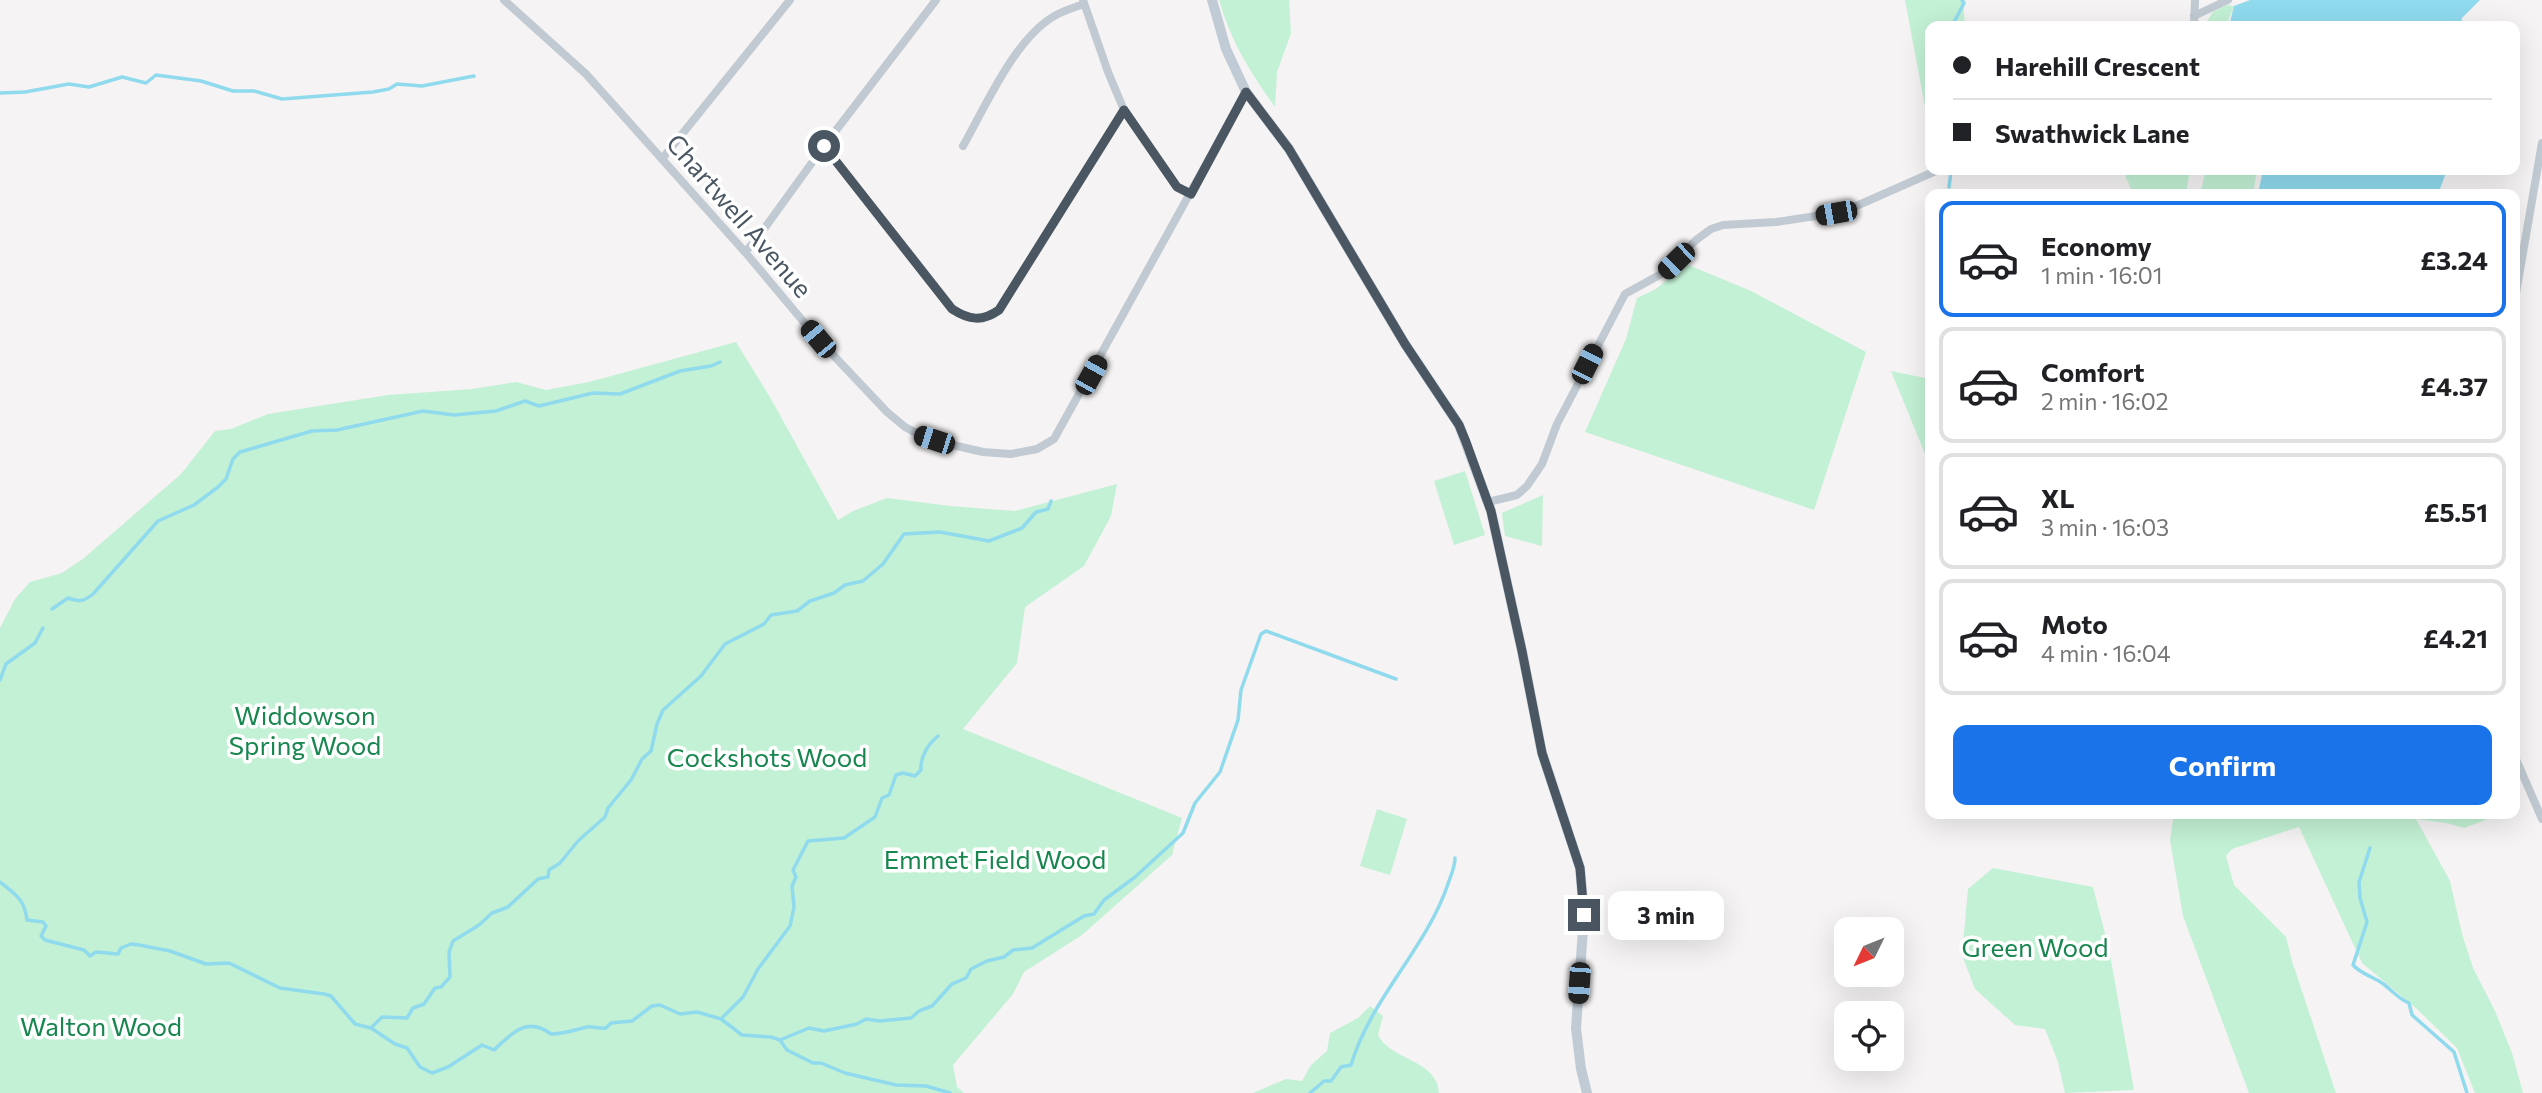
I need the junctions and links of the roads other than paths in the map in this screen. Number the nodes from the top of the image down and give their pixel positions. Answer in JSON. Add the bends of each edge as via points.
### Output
{"nodes":[{"id":1,"x":504,"y":0,"type":"edge"},
{"id":2,"x":790,"y":0,"type":"edge"},
{"id":3,"x":936,"y":0,"type":"edge"},
{"id":4,"x":1212,"y":0,"type":"edge"},
{"id":5,"x":2196,"y":0,"type":"edge"},
{"id":6,"x":2228,"y":0,"type":"edge"},
{"id":7,"x":1083,"y":2,"type":"edge"},
{"id":8,"x":2215,"y":2,"type":"edge"},
{"id":9,"x":2194,"y":16,"type":"junction"},
{"id":10,"x":2194,"y":21,"type":"edge"},
{"id":11,"x":1246,"y":92,"type":"junction"},
{"id":12,"x":1124,"y":110,"type":"junction"},
{"id":13,"x":2542,"y":143,"type":"edge"},
{"id":14,"x":824,"y":146,"type":"junction"},
{"id":15,"x":962,"y":146,"type":"dead end"},
{"id":16,"x":662,"y":159,"type":"junction"},
{"id":17,"x":1927,"y":175,"type":"edge"},
{"id":18,"x":1191,"y":194,"type":"junction"},
{"id":19,"x":745,"y":252,"type":"junction"},
{"id":20,"x":2520,"y":270,"type":"edge"},
{"id":21,"x":1488,"y":502,"type":"junction"},
{"id":22,"x":2520,"y":768,"type":"edge"},
{"id":23,"x":2542,"y":819,"type":"edge"},
{"id":24,"x":1587,"y":1093,"type":"edge"}],
"edges":[{"from":1,"to":16,"type":"street","name":"Chartwell Avenue","via":[[586,75]]},
{"from":2,"to":16,"type":"street"},
{"from":3,"to":14,"type":"street"},
{"from":4,"to":11,"type":"street","via":[[1226,49]]},
{"from":5,"to":9,"type":"street"},
{"from":6,"to":8,"type":"street"},
{"from":7,"to":12,"type":"street"},
{"from":7,"to":15,"type":"street","via":[[1039,28],[1020,48]]},
{"from":8,"to":9,"type":"street"},
{"from":9,"to":10,"type":"street"},
{"from":11,"to":18,"type":"street","name":"Chartwell Avenue"},
{"from":11,"to":21,"type":"street","via":[[1289,149],[1459,425]]},
{"from":12,"to":14,"type":"street","via":[[999,310],[988,318],[965,317],[952,309]]},
{"from":12,"to":18,"type":"street","via":[[1177,187]]},
{"from":13,"to":20,"type":"street"},
{"from":14,"to":19,"type":"street"},
{"from":16,"to":19,"type":"street","name":"Chartwell Avenue"},
{"from":17,"to":21,"type":"street","via":[[1836,213],[1724,225],[1696,240],[1663,273],[1625,294],[1557,424],[1542,464],[1517,495]]},
{"from":18,"to":19,"type":"street","name":"Chartwell Avenue","via":[[1054,439],[1037,449],[1011,454],[948,444],[905,427],[818,339]]},
{"from":21,"to":24,"type":"street","via":[[1542,753],[1580,868],[1584,915],[1576,1028]]},
{"from":22,"to":23,"type":"street"}]}
